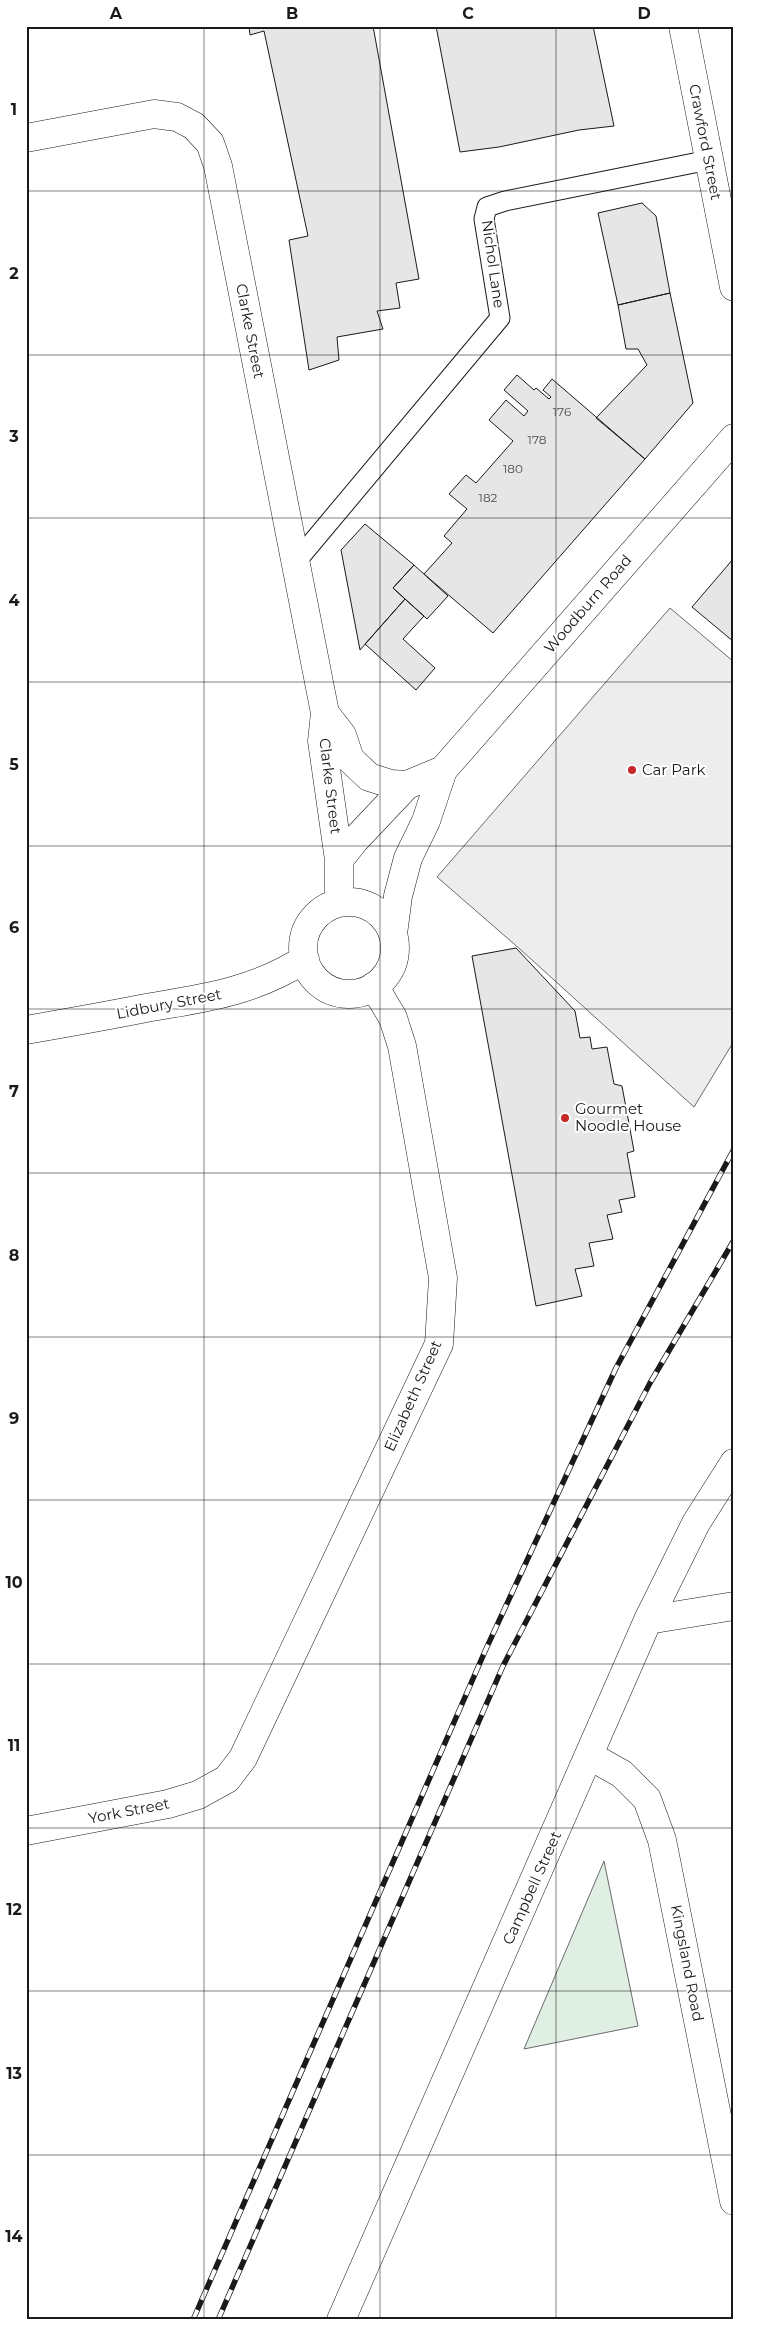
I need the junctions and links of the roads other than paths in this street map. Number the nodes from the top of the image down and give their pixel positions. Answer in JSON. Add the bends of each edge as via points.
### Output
{"nodes":[{"id":1,"x":683,"y":26,"type":"edge"},
{"id":2,"x":26,"y":138,"type":"edge"},
{"id":3,"x":709,"y":160,"type":"junction"},
{"id":4,"x":734,"y":287,"type":"edge"},
{"id":5,"x":734,"y":438,"type":"edge"},
{"id":6,"x":295,"y":562,"type":"junction"},
{"id":7,"x":325,"y":713,"type":"junction"},
{"id":8,"x":443,"y":770,"type":"junction"},
{"id":9,"x":407,"y":785,"type":"junction"},
{"id":10,"x":339,"y":860,"type":"junction"},
{"id":11,"x":339,"y":903,"type":"junction"},
{"id":12,"x":393,"y":934,"type":"junction"},
{"id":13,"x":305,"y":959,"type":"junction"},
{"id":14,"x":374,"y":986,"type":"junction"},
{"id":15,"x":26,"y":1030,"type":"edge"},
{"id":16,"x":734,"y":1463,"type":"edge"},
{"id":17,"x":734,"y":1606,"type":"edge"},
{"id":18,"x":648,"y":1620,"type":"junction"},
{"id":19,"x":590,"y":1756,"type":"junction"},
{"id":20,"x":227,"y":1779,"type":"joint"},
{"id":21,"x":26,"y":1831,"type":"edge"},
{"id":22,"x":734,"y":2201,"type":"edge"},
{"id":23,"x":341,"y":2320,"type":"edge"}],
"edges":[{"from":1,"to":3,"type":"street","name":"Crawford Street"},
{"from":2,"to":6,"type":"street","name":"Clarke Street","via":[[154,114],[177,117],[194,126],[210,143],[220,176]]},
{"from":3,"to":4,"type":"street","name":"Crawford Street"},
{"from":3,"to":6,"type":"lane","name":"Nichol Lane","via":[[487,207],[484,219],[500,318]]},
{"from":5,"to":8,"type":"street","name":"Woodburn Road"},
{"from":6,"to":7,"type":"street","name":"Clarke Street"},
{"from":7,"to":9,"type":"street","name":"Clarke Street","via":[[342,735],[350,759],[369,777]]},
{"from":7,"to":10,"type":"street","name":"Clarke Street","via":[[322,741]]},
{"from":8,"to":9,"type":"street","name":"Woodburn Road"},
{"from":8,"to":12,"type":"street","name":"Woodburn Road","via":[[426,821],[408,858]]},
{"from":9,"to":10,"type":"street","name":"Woodburn Road"},
{"from":10,"to":11,"type":"street"},
{"from":11,"to":12,"type":"street","via":[[362,903],[372,908],[389,924]]},
{"from":11,"to":13,"type":"street","via":[[316,916],[308,927],[303,940]]},
{"from":12,"to":14,"type":"street","via":[[394,958],[390,969]]},
{"from":13,"to":14,"type":"street","via":[[314,978],[335,992],[362,992]]},
{"from":13,"to":15,"type":"street","name":"Lidbury Street","via":[[280,975],[210,997]]},
{"from":14,"to":20,"type":"street","name":"Elizabeth Street","via":[[393,1018],[402,1046],[443,1278],[439,1344],[243,1758]]},
{"from":16,"to":18,"type":"street","name":"Campbell Street","via":[[696,1523]]},
{"from":17,"to":18,"type":"street"},
{"from":18,"to":19,"type":"street","name":"Campbell Street"},
{"from":19,"to":22,"type":"street","name":"Kingsland Road","via":[[622,1774],[647,1798],[662,1840]]},
{"from":19,"to":23,"type":"street","name":"Campbell Street"},
{"from":20,"to":21,"type":"street","name":"York Street","via":[[198,1796],[168,1804]]}]}
